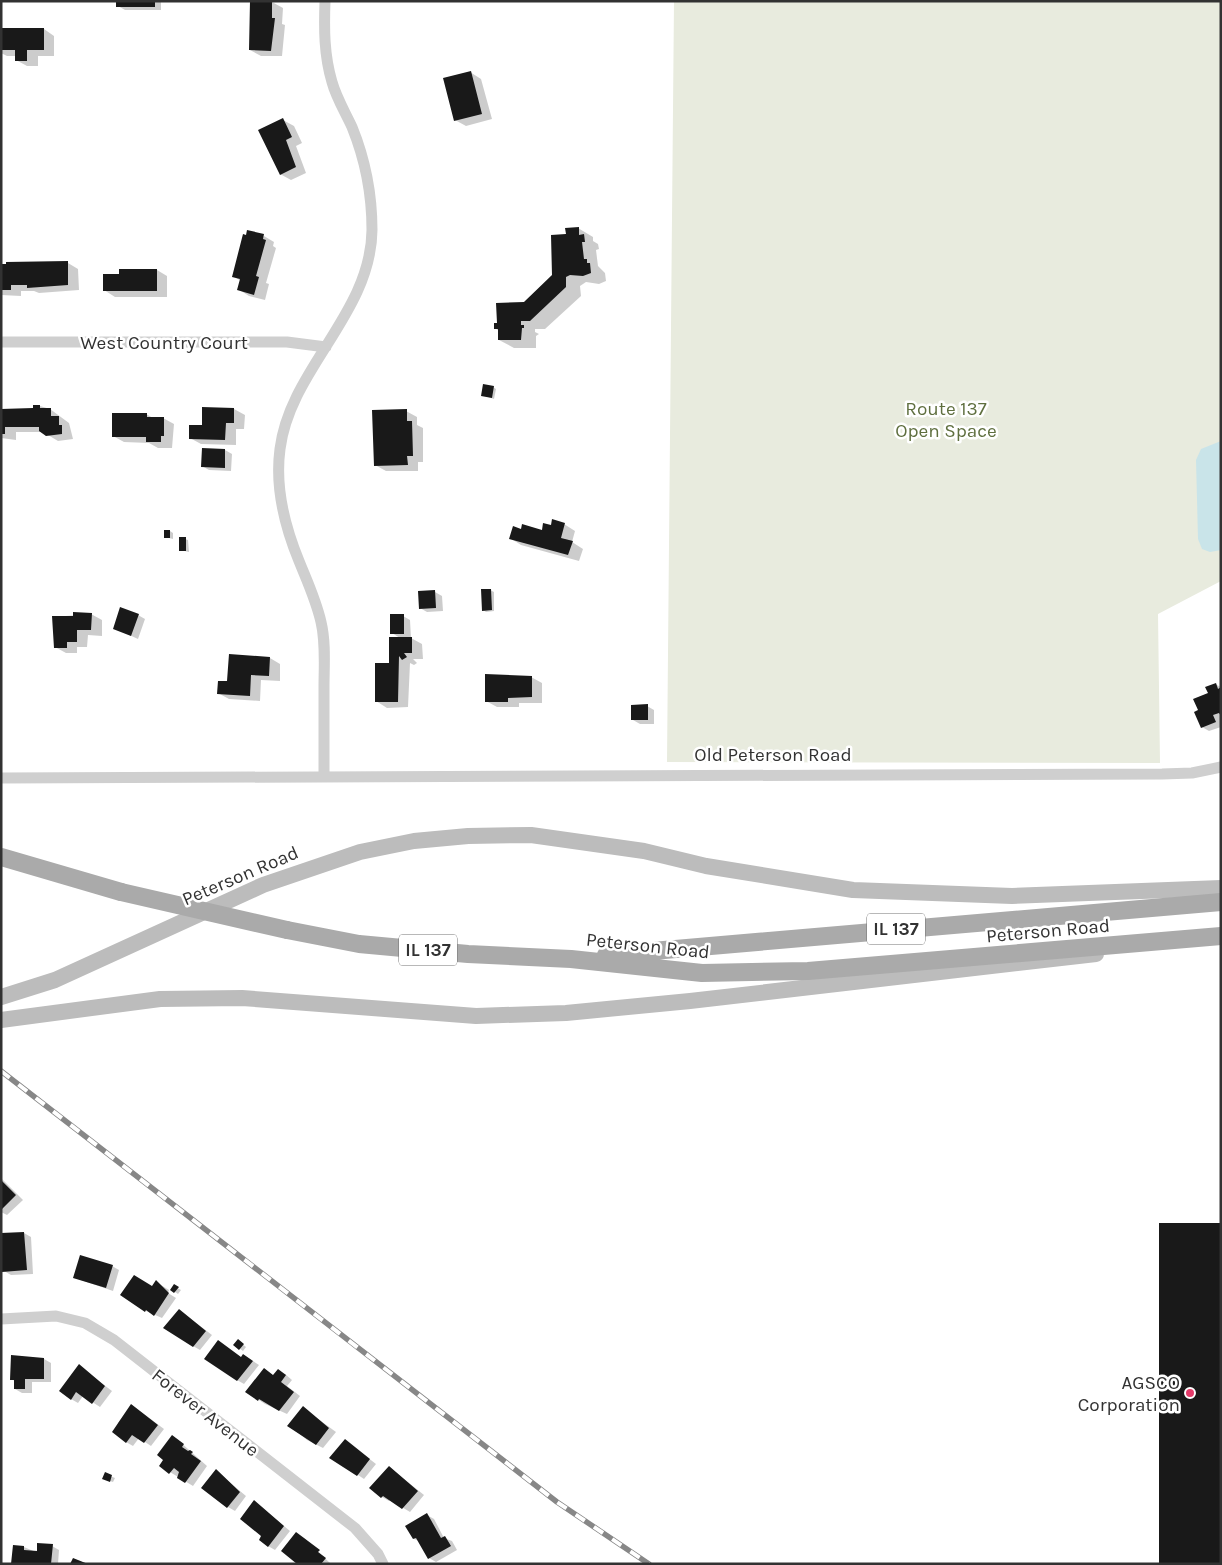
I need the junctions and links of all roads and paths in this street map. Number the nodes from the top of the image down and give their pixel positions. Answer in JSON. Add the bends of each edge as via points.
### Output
{"nodes":[{"id":1,"x":326,"y":1,"type":"edge"},
{"id":2,"x":1,"y":342,"type":"edge"},
{"id":3,"x":326,"y":347,"type":"junction"},
{"id":4,"x":1221,"y":766,"type":"edge"},
{"id":5,"x":324,"y":777,"type":"junction"},
{"id":6,"x":1,"y":778,"type":"edge"},
{"id":7,"x":9,"y":859,"type":"edge"},
{"id":8,"x":1221,"y":888,"type":"edge"},
{"id":9,"x":1221,"y":902,"type":"edge"},
{"id":10,"x":1221,"y":937,"type":"edge"},
{"id":11,"x":571,"y":958,"type":"junction"},
{"id":12,"x":1,"y":997,"type":"edge"},
{"id":13,"x":1,"y":1020,"type":"edge"},
{"id":14,"x":1,"y":1319,"type":"edge"},
{"id":15,"x":383,"y":1564,"type":"edge"}],
"edges":[{"from":1,"to":3,"type":"street","via":[[326,60],[332,84],[353,129],[372,204],[372,234],[364,275]]},
{"from":2,"to":3,"type":"street","name":"West Country Court","via":[[287,342]]},
{"from":3,"to":5,"type":"street","via":[[287,420],[280,449],[279,484],[286,521],[322,624]]},
{"from":4,"to":5,"type":"street","name":"Old Peterson Road","via":[[1192,773],[1153,774]]},
{"from":5,"to":6,"type":"street"},
{"from":7,"to":11,"type":"main road","number":"IL 137","bridge":true,"via":[[121,892],[359,944],[468,954]]},
{"from":8,"to":12,"type":"main road","name":"Peterson Road","via":[[1012,896],[853,890],[576,840],[532,835],[468,836],[414,841],[360,852],[298,872],[62,976]]},
{"from":9,"to":11,"type":"main road","name":"Peterson Road","number":"IL 137"},
{"from":10,"to":11,"type":"main road","name":"Peterson Road","number":"IL 137","via":[[808,971],[702,973]]},
{"from":10,"to":13,"type":"main road","name":"Peterson Road","via":[[985,968],[566,1013],[476,1016],[242,998],[169,999]]},
{"from":14,"to":15,"type":"street","name":"Forever Avenue","via":[[56,1316],[85,1323],[114,1340],[355,1528]]}]}
